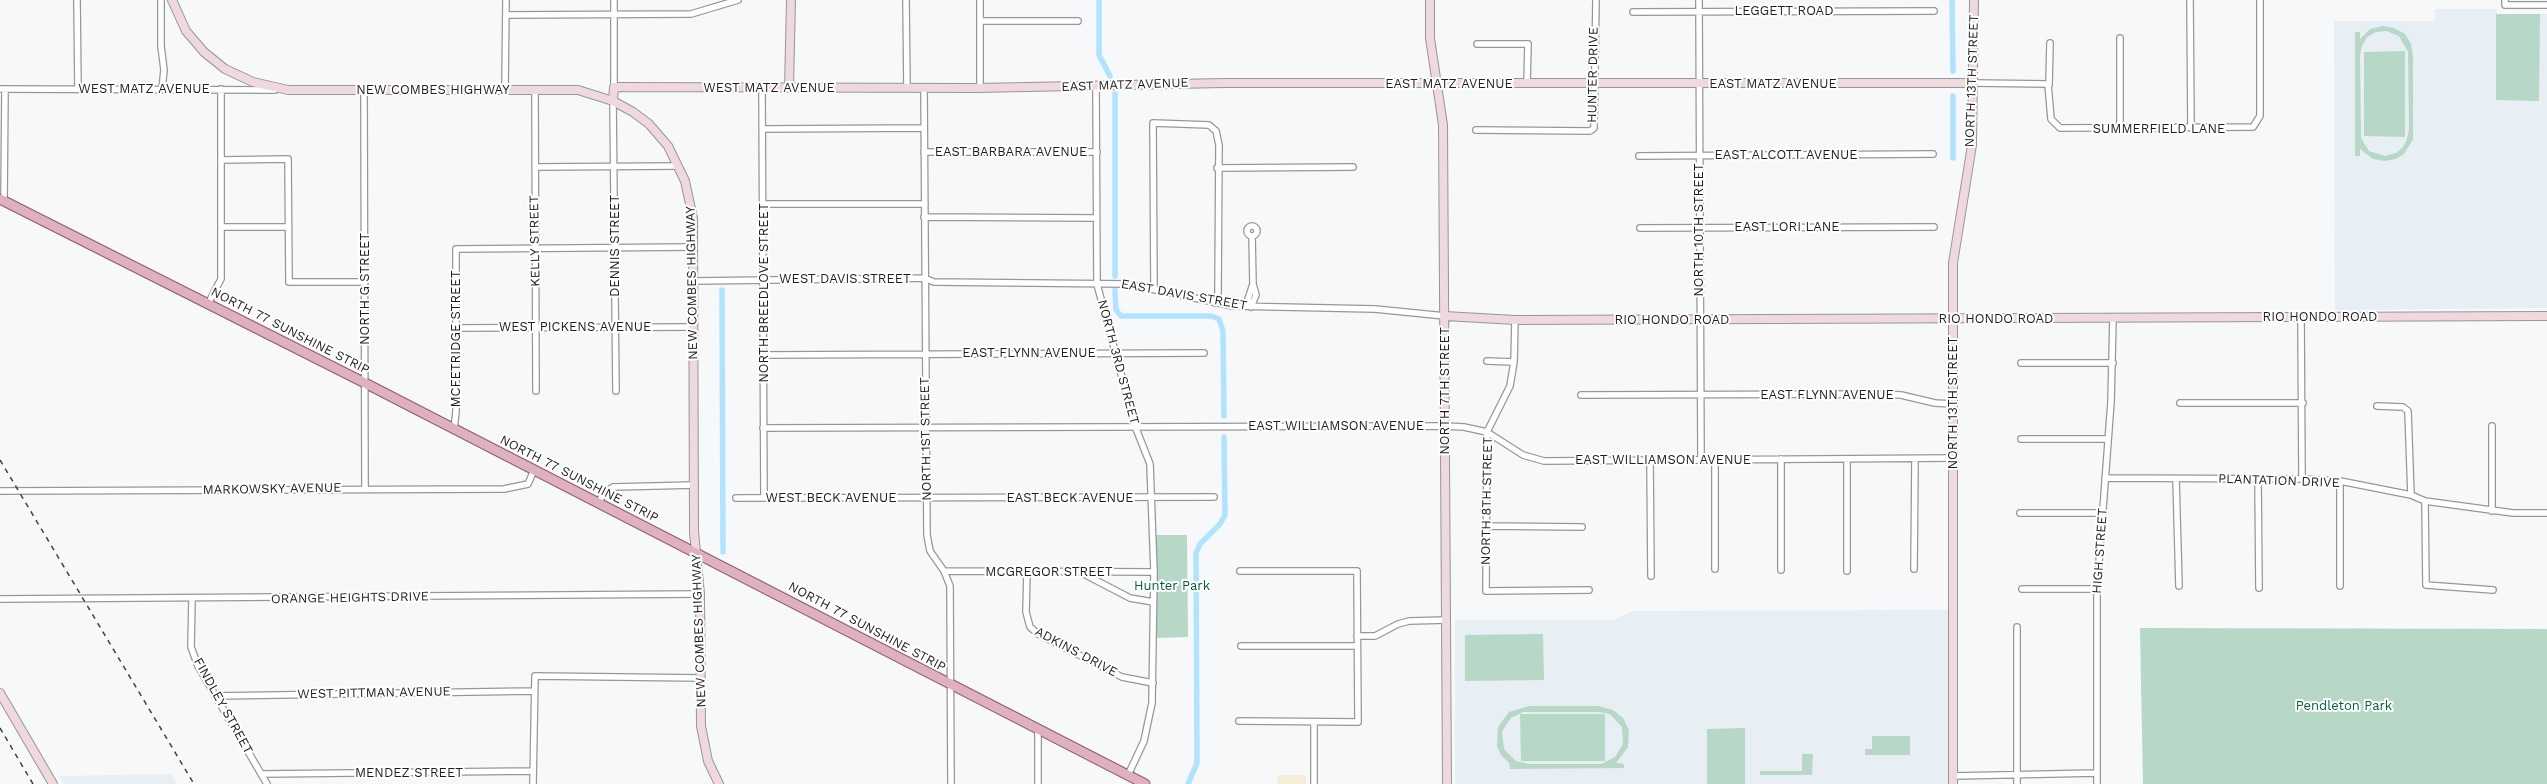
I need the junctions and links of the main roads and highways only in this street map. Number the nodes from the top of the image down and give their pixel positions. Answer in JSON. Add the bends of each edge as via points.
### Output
{"nodes":[{"id":1,"x":2,"y":200,"type":"edge"},
{"id":2,"x":1145,"y":784,"type":"edge"}],
"edges":[{"from":1,"to":2,"type":"main road","name":"NORTH 77 SUNSHINE STRIP","via":[[365,383]]}]}
